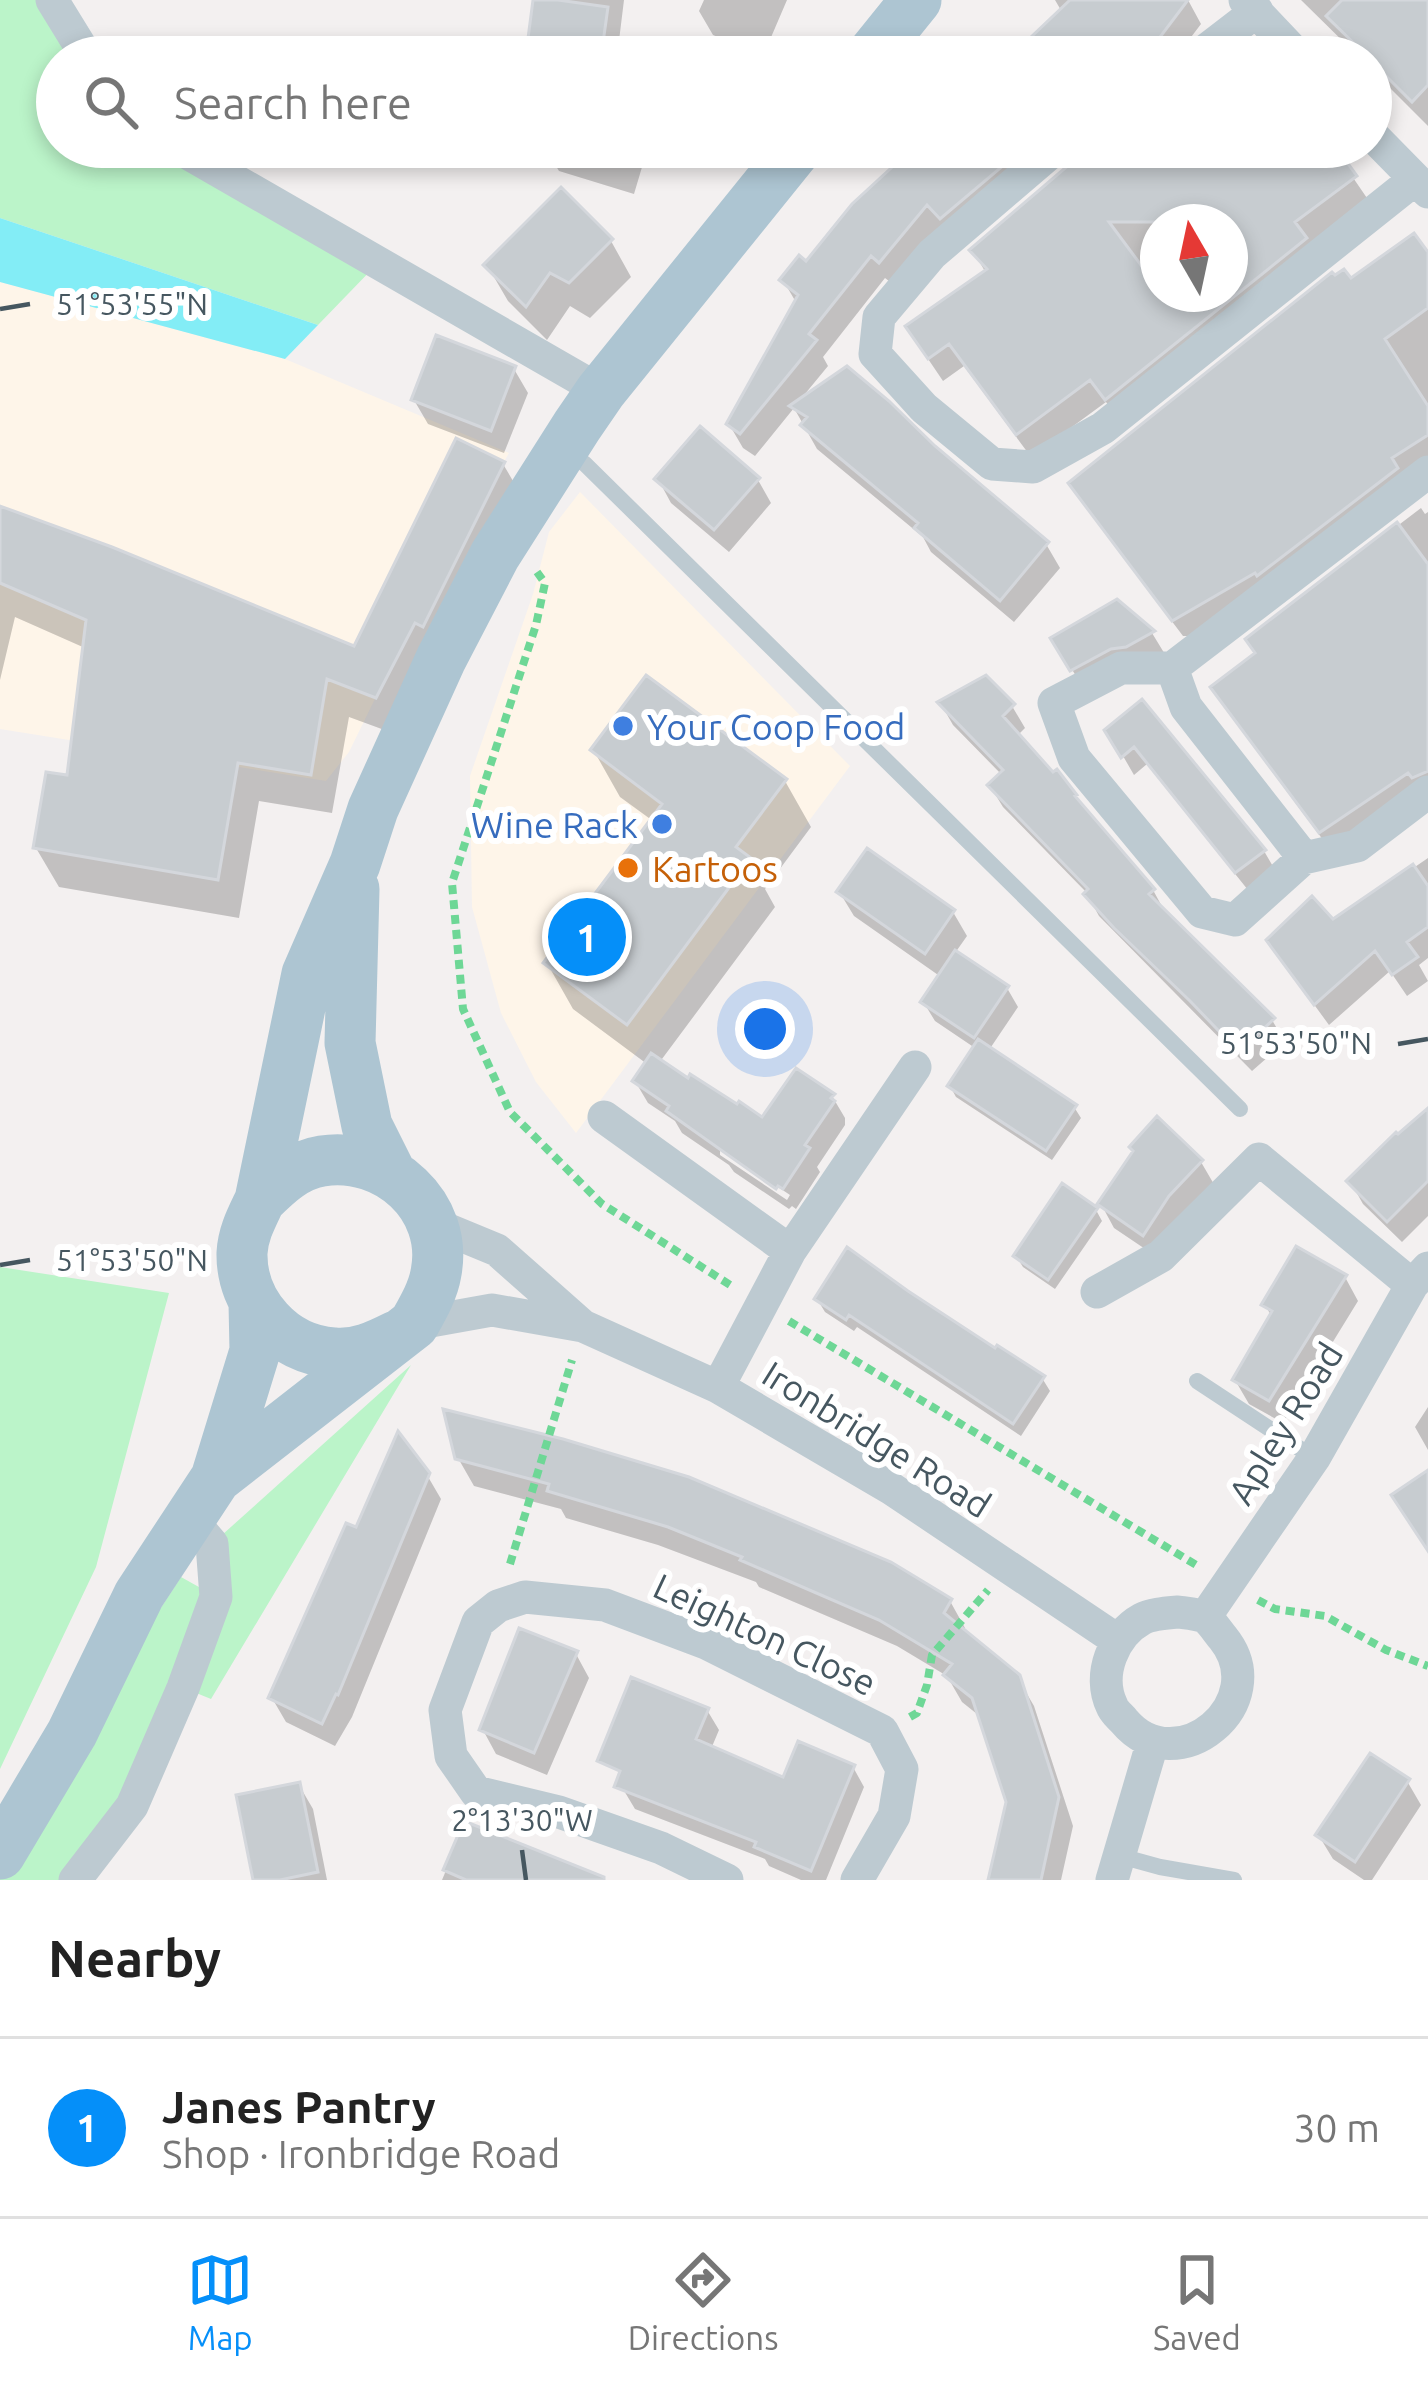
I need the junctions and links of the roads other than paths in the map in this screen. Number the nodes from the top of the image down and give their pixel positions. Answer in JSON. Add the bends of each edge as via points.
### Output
{"nodes":[{"id":1,"x":52,"y":0,"type":"edge"},
{"id":2,"x":916,"y":0,"type":"edge"},
{"id":3,"x":1251,"y":6,"type":"edge"},
{"id":4,"x":74,"y":36,"type":"edge"},
{"id":5,"x":887,"y":36,"type":"edge"},
{"id":6,"x":1219,"y":36,"type":"edge"},
{"id":7,"x":1279,"y":36,"type":"edge"},
{"id":8,"x":1392,"y":156,"type":"edge"},
{"id":9,"x":214,"y":168,"type":"edge"},
{"id":10,"x":781,"y":168,"type":"edge"},
{"id":11,"x":1032,"y":168,"type":"edge"},
{"id":12,"x":1421,"y":186,"type":"edge"},
{"id":13,"x":602,"y":391,"type":"junction"},
{"id":14,"x":562,"y":448,"type":"junction"},
{"id":15,"x":1428,"y":472,"type":"edge"},
{"id":16,"x":1172,"y":668,"type":"junction"},
{"id":17,"x":1428,"y":792,"type":"edge"},
{"id":18,"x":1304,"y":858,"type":"junction"},
{"id":19,"x":355,"y":864,"type":"junction"},
{"id":20,"x":915,"y":1066,"type":"dead end"},
{"id":21,"x":1240,"y":1109,"type":"dead end"},
{"id":22,"x":604,"y":1117,"type":"dead end"},
{"id":23,"x":390,"y":1172,"type":"junction"},
{"id":24,"x":260,"y":1200,"type":"junction"},
{"id":25,"x":434,"y":1224,"type":"junction"},
{"id":26,"x":790,"y":1251,"type":"junction"},
{"id":27,"x":1420,"y":1276,"type":"edge"},
{"id":28,"x":1097,"y":1292,"type":"dead end"},
{"id":29,"x":254,"y":1303,"type":"junction"},
{"id":30,"x":583,"y":1326,"type":"junction"},
{"id":31,"x":405,"y":1330,"type":"junction"},
{"id":32,"x":1197,"y":1381,"type":"dead end"},
{"id":33,"x":718,"y":1387,"type":"junction"},
{"id":34,"x":1314,"y":1458,"type":"junction"},
{"id":35,"x":203,"y":1498,"type":"junction"},
{"id":36,"x":1205,"y":1617,"type":"junction"},
{"id":37,"x":1118,"y":1640,"type":"junction"},
{"id":38,"x":1153,"y":1742,"type":"junction"},
{"id":39,"x":0,"y":1854,"type":"edge"},
{"id":40,"x":1116,"y":1868,"type":"edge"},
{"id":41,"x":75,"y":1880,"type":"edge"},
{"id":42,"x":727,"y":1880,"type":"edge"},
{"id":43,"x":856,"y":1880,"type":"edge"},
{"id":44,"x":1234,"y":1880,"type":"edge"}],
"edges":[{"from":1,"to":4,"type":"street"},
{"from":2,"to":5,"type":"main road"},
{"from":3,"to":6,"type":"street"},
{"from":3,"to":7,"type":"street"},
{"from":8,"to":12,"type":"street"},
{"from":9,"to":13,"type":"street"},
{"from":10,"to":13,"type":"main road"},
{"from":11,"to":12,"type":"street","via":[[932,254],[878,317],[875,354],[923,408],[992,464],[1033,467],[1102,428]]},
{"from":13,"to":14,"type":"main road"},
{"from":14,"to":19,"type":"main road","via":[[441,659]]},
{"from":14,"to":21,"type":"lane"},
{"from":15,"to":16,"type":"street"},
{"from":16,"to":18,"type":"street","via":[[1186,707]]},
{"from":16,"to":18,"type":"street","via":[[1121,668],[1054,703],[1075,758],[1202,912],[1234,920]]},
{"from":17,"to":18,"type":"street","via":[[1357,846]]},
{"from":19,"to":23,"type":"main road","via":[[350,1043],[367,1126]]},
{"from":19,"to":24,"type":"main road","via":[[307,974]]},
{"from":20,"to":26,"type":"street"},
{"from":22,"to":26,"type":"street"},
{"from":23,"to":24,"type":"main road","via":[[356,1160],[320,1161],[286,1174]]},
{"from":23,"to":25,"type":"main road","via":[[415,1192]]},
{"from":24,"to":29,"type":"main road","via":[[242,1250]]},
{"from":25,"to":30,"type":"street","name":"Ironbridge Road","via":[[497,1250]]},
{"from":25,"to":31,"type":"main road","via":[[436,1272]]},
{"from":26,"to":33,"type":"street"},
{"from":27,"to":28,"type":"street","via":[[1259,1160],[1161,1256]]},
{"from":27,"to":34,"type":"street","name":"Apley Road"},
{"from":29,"to":31,"type":"main road","via":[[302,1346],[334,1354],[366,1350]]},
{"from":29,"to":35,"type":"main road","via":[[255,1351]]},
{"from":30,"to":31,"type":"street","name":"Ironbridge Road","via":[[492,1310]]},
{"from":30,"to":33,"type":"street","name":"Ironbridge Road"},
{"from":31,"to":35,"type":"main road"},
{"from":32,"to":34,"type":"lane"},
{"from":33,"to":37,"type":"street","name":"Ironbridge Road","via":[[892,1489]]},
{"from":34,"to":36,"type":"street","name":"Apley Road"},
{"from":35,"to":39,"type":"main road","via":[[139,1595],[72,1733]]},
{"from":35,"to":41,"type":"street","via":[[216,1597],[132,1806]]},
{"from":36,"to":37,"type":"street","via":[[1144,1618]]},
{"from":36,"to":38,"type":"street","via":[[1232,1650],[1238,1684],[1226,1716],[1200,1738]]},
{"from":37,"to":38,"type":"street","via":[[1106,1672],[1111,1706]]},
{"from":38,"to":40,"type":"street"},
{"from":40,"to":44,"type":"lane"},
{"from":42,"to":43,"type":"street","name":"Leighton Close","via":[[559,1812],[476,1792],[451,1756],[445,1710],[478,1622],[525,1597],[605,1605],[706,1643],[882,1731],[902,1769],[895,1816]]}]}
